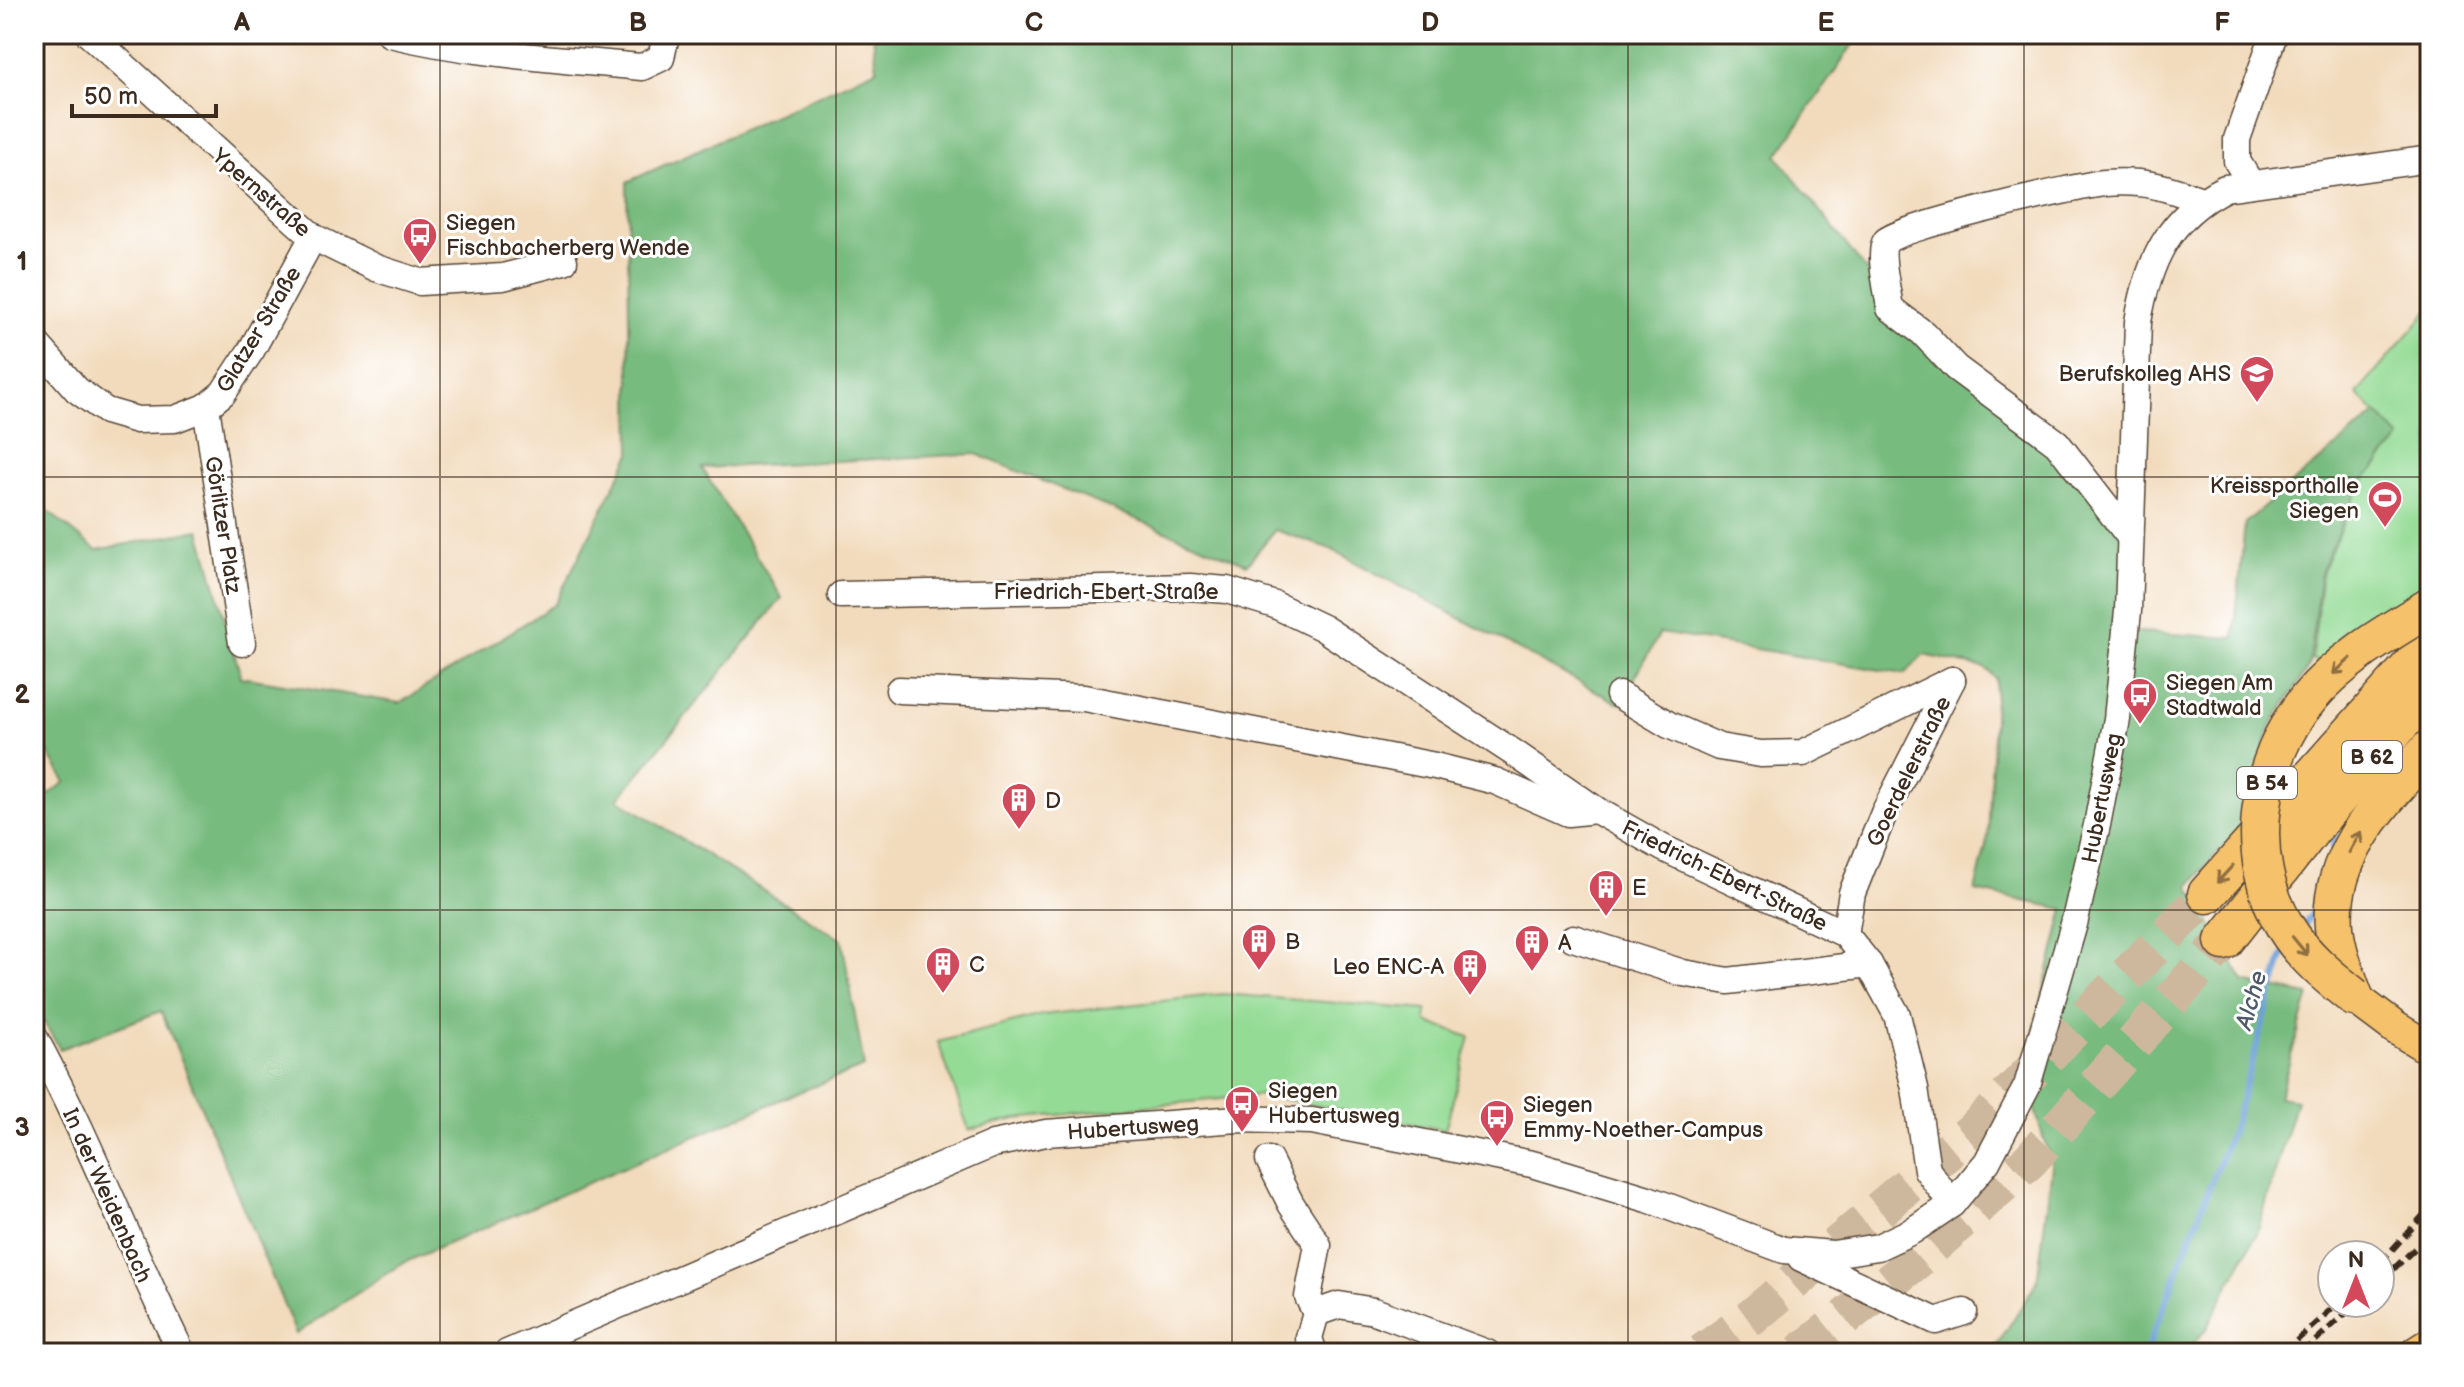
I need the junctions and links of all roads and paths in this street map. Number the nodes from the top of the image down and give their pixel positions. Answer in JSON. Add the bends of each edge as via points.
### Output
{"nodes":[{"id":1,"x":390,"y":34,"type":"edge"},
{"id":2,"x":528,"y":34,"type":"edge"},
{"id":3,"x":661,"y":34,"type":"edge"},
{"id":4,"x":2274,"y":34,"type":"edge"},
{"id":5,"x":91,"y":35,"type":"edge"},
{"id":6,"x":493,"y":52,"type":"junction"},
{"id":7,"x":2430,"y":159,"type":"edge"},
{"id":8,"x":2251,"y":184,"type":"junction"},
{"id":9,"x":2201,"y":200,"type":"junction"},
{"id":10,"x":313,"y":237,"type":"junction"},
{"id":11,"x":564,"y":261,"type":"dead end"},
{"id":12,"x":34,"y":341,"type":"edge"},
{"id":13,"x":206,"y":407,"type":"junction"},
{"id":14,"x":2130,"y":537,"type":"junction"},
{"id":15,"x":841,"y":595,"type":"dead end"},
{"id":16,"x":2430,"y":607,"type":"edge"},
{"id":17,"x":2430,"y":629,"type":"edge"},
{"id":18,"x":242,"y":643,"type":"dead end"},
{"id":19,"x":2430,"y":645,"type":"edge"},
{"id":20,"x":2382,"y":646,"type":"dead end"},
{"id":21,"x":2430,"y":689,"type":"edge"},
{"id":22,"x":899,"y":690,"type":"dead end"},
{"id":23,"x":1619,"y":695,"type":"dead end"},
{"id":24,"x":2430,"y":749,"type":"edge"},
{"id":25,"x":1596,"y":810,"type":"junction"},
{"id":26,"x":2207,"y":894,"type":"tunnel mouth"},
{"id":27,"x":1845,"y":934,"type":"junction"},
{"id":28,"x":1573,"y":938,"type":"dead end"},
{"id":29,"x":2224,"y":941,"type":"tunnel mouth"},
{"id":30,"x":1869,"y":964,"type":"junction"},
{"id":31,"x":2354,"y":997,"type":"junction"},
{"id":32,"x":34,"y":1037,"type":"edge"},
{"id":33,"x":2430,"y":1049,"type":"edge"},
{"id":34,"x":1269,"y":1160,"type":"dead end"},
{"id":35,"x":1952,"y":1204,"type":"junction"},
{"id":36,"x":1784,"y":1250,"type":"junction"},
{"id":37,"x":1964,"y":1312,"type":"dead end"},
{"id":38,"x":1316,"y":1313,"type":"junction"},
{"id":39,"x":2430,"y":1344,"type":"edge"},
{"id":40,"x":182,"y":1353,"type":"edge"},
{"id":41,"x":507,"y":1353,"type":"edge"},
{"id":42,"x":1314,"y":1353,"type":"edge"},
{"id":43,"x":1487,"y":1353,"type":"edge"},
{"id":44,"x":2416,"y":1353,"type":"edge"}],
"edges":[{"from":1,"to":6,"type":"street"},
{"from":2,"to":6,"type":"street"},
{"from":3,"to":6,"type":"street","via":[[661,58],[642,67]]},
{"from":4,"to":8,"type":"street","via":[[2237,139],[2237,161]]},
{"from":5,"to":10,"type":"street","name":"Ypernstraße"},
{"from":7,"to":8,"type":"street"},
{"from":8,"to":9,"type":"street","via":[[2225,188]]},
{"from":9,"to":14,"type":"street","name":"Hubertusweg","via":[[2156,255],[2143,291]]},
{"from":9,"to":14,"type":"street","via":[[2158,183],[2104,183],[1902,232],[1888,238],[1882,248],[1890,308],[1956,368],[2057,443]]},
{"from":10,"to":11,"type":"street","name":"Ypernstraße","via":[[376,268],[420,282],[503,277]]},
{"from":10,"to":13,"type":"street","name":"Glatzer Straße","via":[[252,349],[223,393]]},
{"from":12,"to":13,"type":"street","name":"Glatzer Straße","via":[[77,390],[106,411],[137,420],[175,419]]},
{"from":13,"to":18,"type":"street","name":"Görlitzer Platz"},
{"from":14,"to":35,"type":"street","name":"Hubertusweg","via":[[2117,719],[2074,924],[2027,1086],[1987,1162]]},
{"from":15,"to":25,"type":"street","name":"Friedrich-Ebert-Straße","via":[[1227,590],[1323,628]]},
{"from":16,"to":31,"type":"highway","number":"B 54","one_way":true,"bridge":true,"via":[[2350,659],[2309,698],[2277,749],[2262,802],[2260,853],[2273,905],[2301,949]]},
{"from":17,"to":20,"type":"street"},
{"from":19,"to":26,"type":"highway","number":"B 62","one_way":true},
{"from":21,"to":29,"type":"highway","number":"B 62"},
{"from":22,"to":25,"type":"street","name":"Friedrich-Ebert-Straße","via":[[1084,698],[1435,766],[1495,781],[1568,813]]},
{"from":23,"to":27,"type":"street","name":"Goerdelerstraße","via":[[1719,747],[1803,753],[1952,680],[1884,813],[1852,893]]},
{"from":31,"to":24,"type":"highway","one_way":true,"via":[[2334,928],[2338,880],[2364,826]]},
{"from":25,"to":27,"type":"street","name":"Friedrich-Ebert-Straße","via":[[1663,848]]},
{"from":27,"to":30,"type":"street","name":"Friedrich-Ebert-Straße"},
{"from":28,"to":30,"type":"street","via":[[1683,973],[1728,981]]},
{"from":30,"to":35,"type":"street","name":"Friedrich-Ebert-Straße","via":[[1897,1015],[1927,1170]]},
{"from":31,"to":33,"type":"main road","number":"B 54"},
{"from":32,"to":40,"type":"street","name":"In der Weidenbach"},
{"from":34,"to":38,"type":"street","via":[[1318,1245],[1308,1297]]},
{"from":35,"to":36,"type":"street","name":"Hubertusweg","via":[[1878,1247],[1833,1254]]},
{"from":36,"to":37,"type":"street","name":"Hubertusweg","via":[[1936,1321]]},
{"from":36,"to":41,"type":"street","name":"Hubertusweg","via":[[1648,1199],[1532,1164],[1312,1121],[1238,1119],[1046,1133],[993,1144]]},
{"from":38,"to":42,"type":"street","via":[[1309,1338]]},
{"from":38,"to":43,"type":"street","via":[[1339,1305],[1374,1311]]},
{"from":39,"to":44,"type":"main road"}]}
